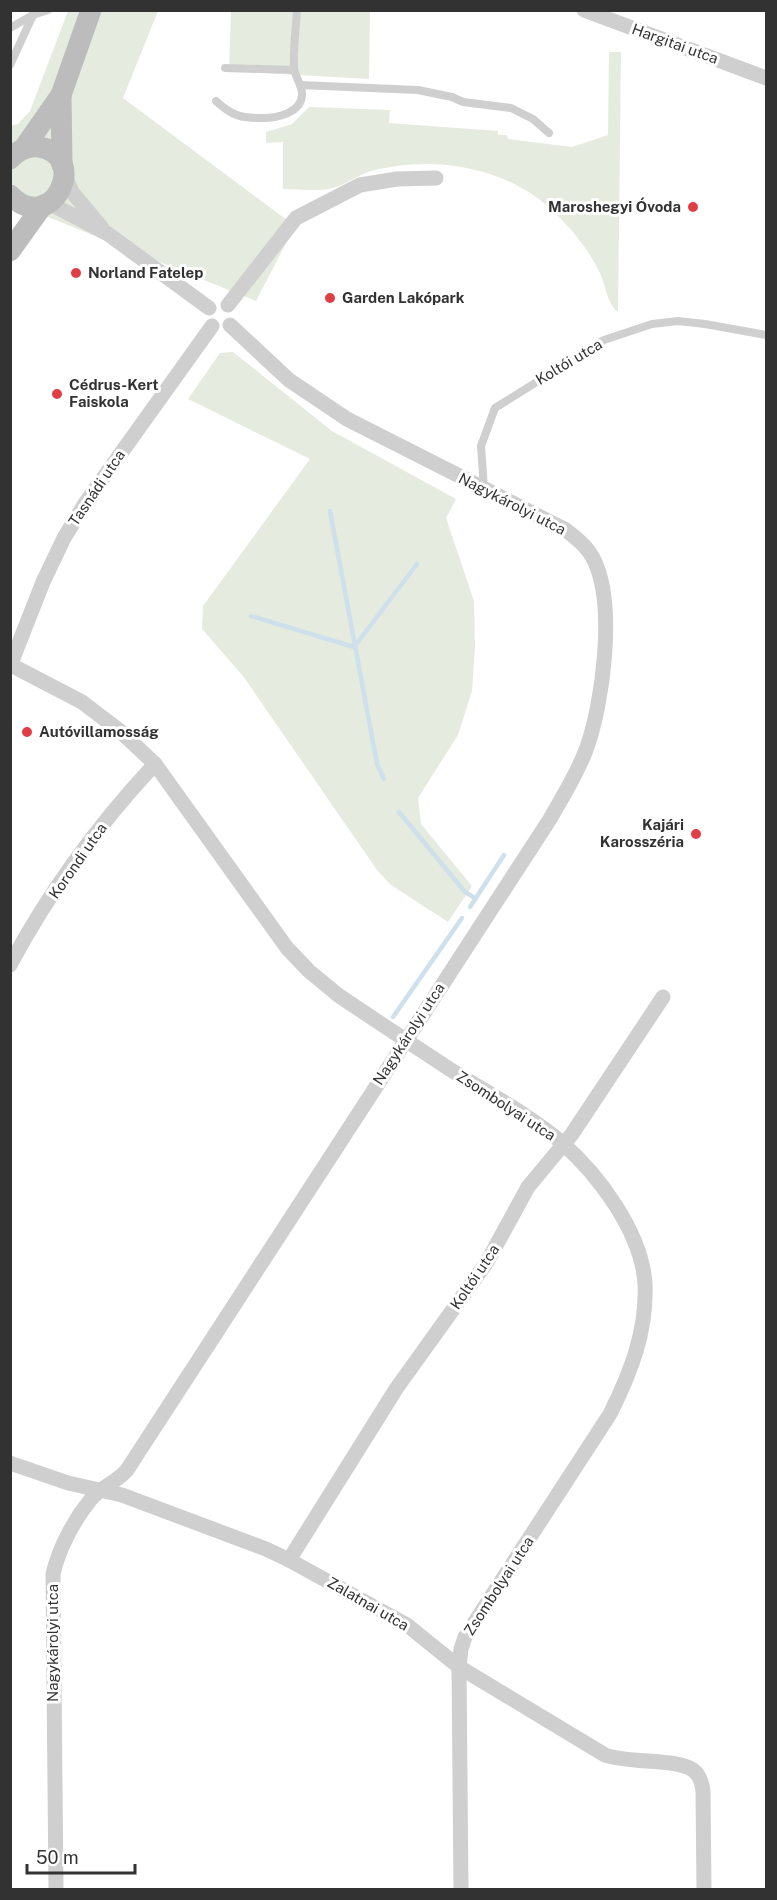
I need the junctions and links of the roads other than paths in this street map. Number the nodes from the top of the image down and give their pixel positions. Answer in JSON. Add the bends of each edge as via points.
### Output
{"nodes":[{"id":1,"x":48,"y":10,"type":"edge"},
{"id":2,"x":91,"y":10,"type":"edge"},
{"id":3,"x":297,"y":10,"type":"edge"},
{"id":4,"x":584,"y":10,"type":"edge"},
{"id":5,"x":33,"y":13,"type":"edge"},
{"id":6,"x":10,"y":27,"type":"edge"},
{"id":7,"x":10,"y":65,"type":"edge"},
{"id":8,"x":225,"y":68,"type":"dead end"},
{"id":9,"x":294,"y":70,"type":"junction"},
{"id":10,"x":766,"y":78,"type":"edge"},
{"id":11,"x":300,"y":85,"type":"junction"},
{"id":12,"x":62,"y":95,"type":"junction"},
{"id":13,"x":216,"y":101,"type":"dead end"},
{"id":14,"x":549,"y":132,"type":"dead end"},
{"id":15,"x":15,"y":153,"type":"edge"},
{"id":16,"x":63,"y":170,"type":"junction"},
{"id":17,"x":436,"y":177,"type":"dead end"},
{"id":18,"x":11,"y":195,"type":"edge"},
{"id":19,"x":46,"y":204,"type":"junction"},
{"id":20,"x":10,"y":218,"type":"edge"},
{"id":21,"x":108,"y":234,"type":"junction"},
{"id":22,"x":10,"y":251,"type":"edge"},
{"id":23,"x":228,"y":305,"type":"junction"},
{"id":24,"x":209,"y":308,"type":"junction"},
{"id":25,"x":230,"y":325,"type":"junction"},
{"id":26,"x":212,"y":326,"type":"junction"},
{"id":27,"x":766,"y":336,"type":"edge"},
{"id":28,"x":484,"y":489,"type":"junction"},
{"id":29,"x":11,"y":665,"type":"edge"},
{"id":30,"x":155,"y":764,"type":"junction"},
{"id":31,"x":10,"y":965,"type":"edge"},
{"id":32,"x":663,"y":997,"type":"dead end"},
{"id":33,"x":405,"y":1040,"type":"junction"},
{"id":34,"x":563,"y":1144,"type":"junction"},
{"id":35,"x":10,"y":1463,"type":"edge"},
{"id":36,"x":100,"y":1491,"type":"junction"},
{"id":37,"x":289,"y":1560,"type":"junction"},
{"id":38,"x":459,"y":1667,"type":"junction"},
{"id":39,"x":56,"y":1890,"type":"edge"},
{"id":40,"x":460,"y":1890,"type":"edge"},
{"id":41,"x":704,"y":1890,"type":"edge"}],
"edges":[{"from":1,"to":5,"type":"lane"},
{"from":2,"to":12,"type":"main road"},
{"from":3,"to":9,"type":"lane"},
{"from":4,"to":10,"type":"street","name":"Hargitai utca"},
{"from":5,"to":6,"type":"lane"},
{"from":5,"to":7,"type":"lane"},
{"from":8,"to":9,"type":"lane"},
{"from":9,"to":11,"type":"lane"},
{"from":11,"to":13,"type":"lane","via":[[299,105],[288,114],[269,118],[229,113]]},
{"from":11,"to":14,"type":"lane","via":[[418,90],[452,96],[463,102],[511,108]]},
{"from":12,"to":15,"type":"main road"},
{"from":12,"to":16,"type":"main road"},
{"from":15,"to":16,"type":"main road","via":[[42,148],[58,157]]},
{"from":16,"to":19,"type":"main road","via":[[61,191]]},
{"from":16,"to":21,"type":"street","via":[[80,202]]},
{"from":17,"to":23,"type":"street","via":[[360,185],[296,218]]},
{"from":18,"to":19,"type":"main road","via":[[26,205]]},
{"from":18,"to":20,"type":"main road"},
{"from":19,"to":21,"type":"street"},
{"from":19,"to":22,"type":"main road"},
{"from":21,"to":24,"type":"street"},
{"from":23,"to":24,"type":"street","via":[[218,302]]},
{"from":23,"to":25,"type":"street","via":[[234,314]]},
{"from":24,"to":26,"type":"street","via":[[207,317]]},
{"from":25,"to":26,"type":"street"},
{"from":25,"to":28,"type":"street","name":"Nagykárolyi utca","via":[[289,380],[318,401]]},
{"from":26,"to":29,"type":"street","name":"Tasnádi utca","via":[[80,511],[43,582]]},
{"from":27,"to":28,"type":"lane","name":"Koltói utca","via":[[678,321],[652,324],[604,340],[495,408],[481,446]]},
{"from":28,"to":33,"type":"street","name":"Nagykárolyi utca","via":[[566,530],[593,557],[601,576],[605,620],[600,697],[586,751],[550,819]]},
{"from":29,"to":30,"type":"street","name":"Zsombolyai utca","via":[[82,702],[115,726]]},
{"from":30,"to":31,"type":"street","name":"Korondi utca","via":[[98,830]]},
{"from":30,"to":33,"type":"street","name":"Zsombolyai utca","via":[[287,948],[338,995]]},
{"from":32,"to":34,"type":"street","name":"Koltói utca"},
{"from":33,"to":34,"type":"street","name":"Zsombolyai utca"},
{"from":33,"to":36,"type":"street","name":"Nagykárolyi utca","via":[[127,1470]]},
{"from":34,"to":37,"type":"street","name":"Koltói utca","via":[[528,1187],[487,1262],[396,1389]]},
{"from":34,"to":38,"type":"street","name":"Zsombolyai utca","via":[[596,1179],[632,1232],[645,1282],[639,1343],[610,1414],[465,1637]]},
{"from":35,"to":36,"type":"street","name":"Zalatnai utca"},
{"from":36,"to":37,"type":"street","name":"Zalatnai utca","via":[[122,1495]]},
{"from":36,"to":39,"type":"street","name":"Nagykárolyi utca","via":[[69,1533],[53,1574]]},
{"from":37,"to":38,"type":"street","name":"Zalatnai utca","via":[[407,1624]]},
{"from":38,"to":40,"type":"street","name":"Zsombolyai utca"},
{"from":38,"to":41,"type":"street","name":"Zalatnai utca","via":[[605,1755],[695,1771],[703,1791]]}]}
